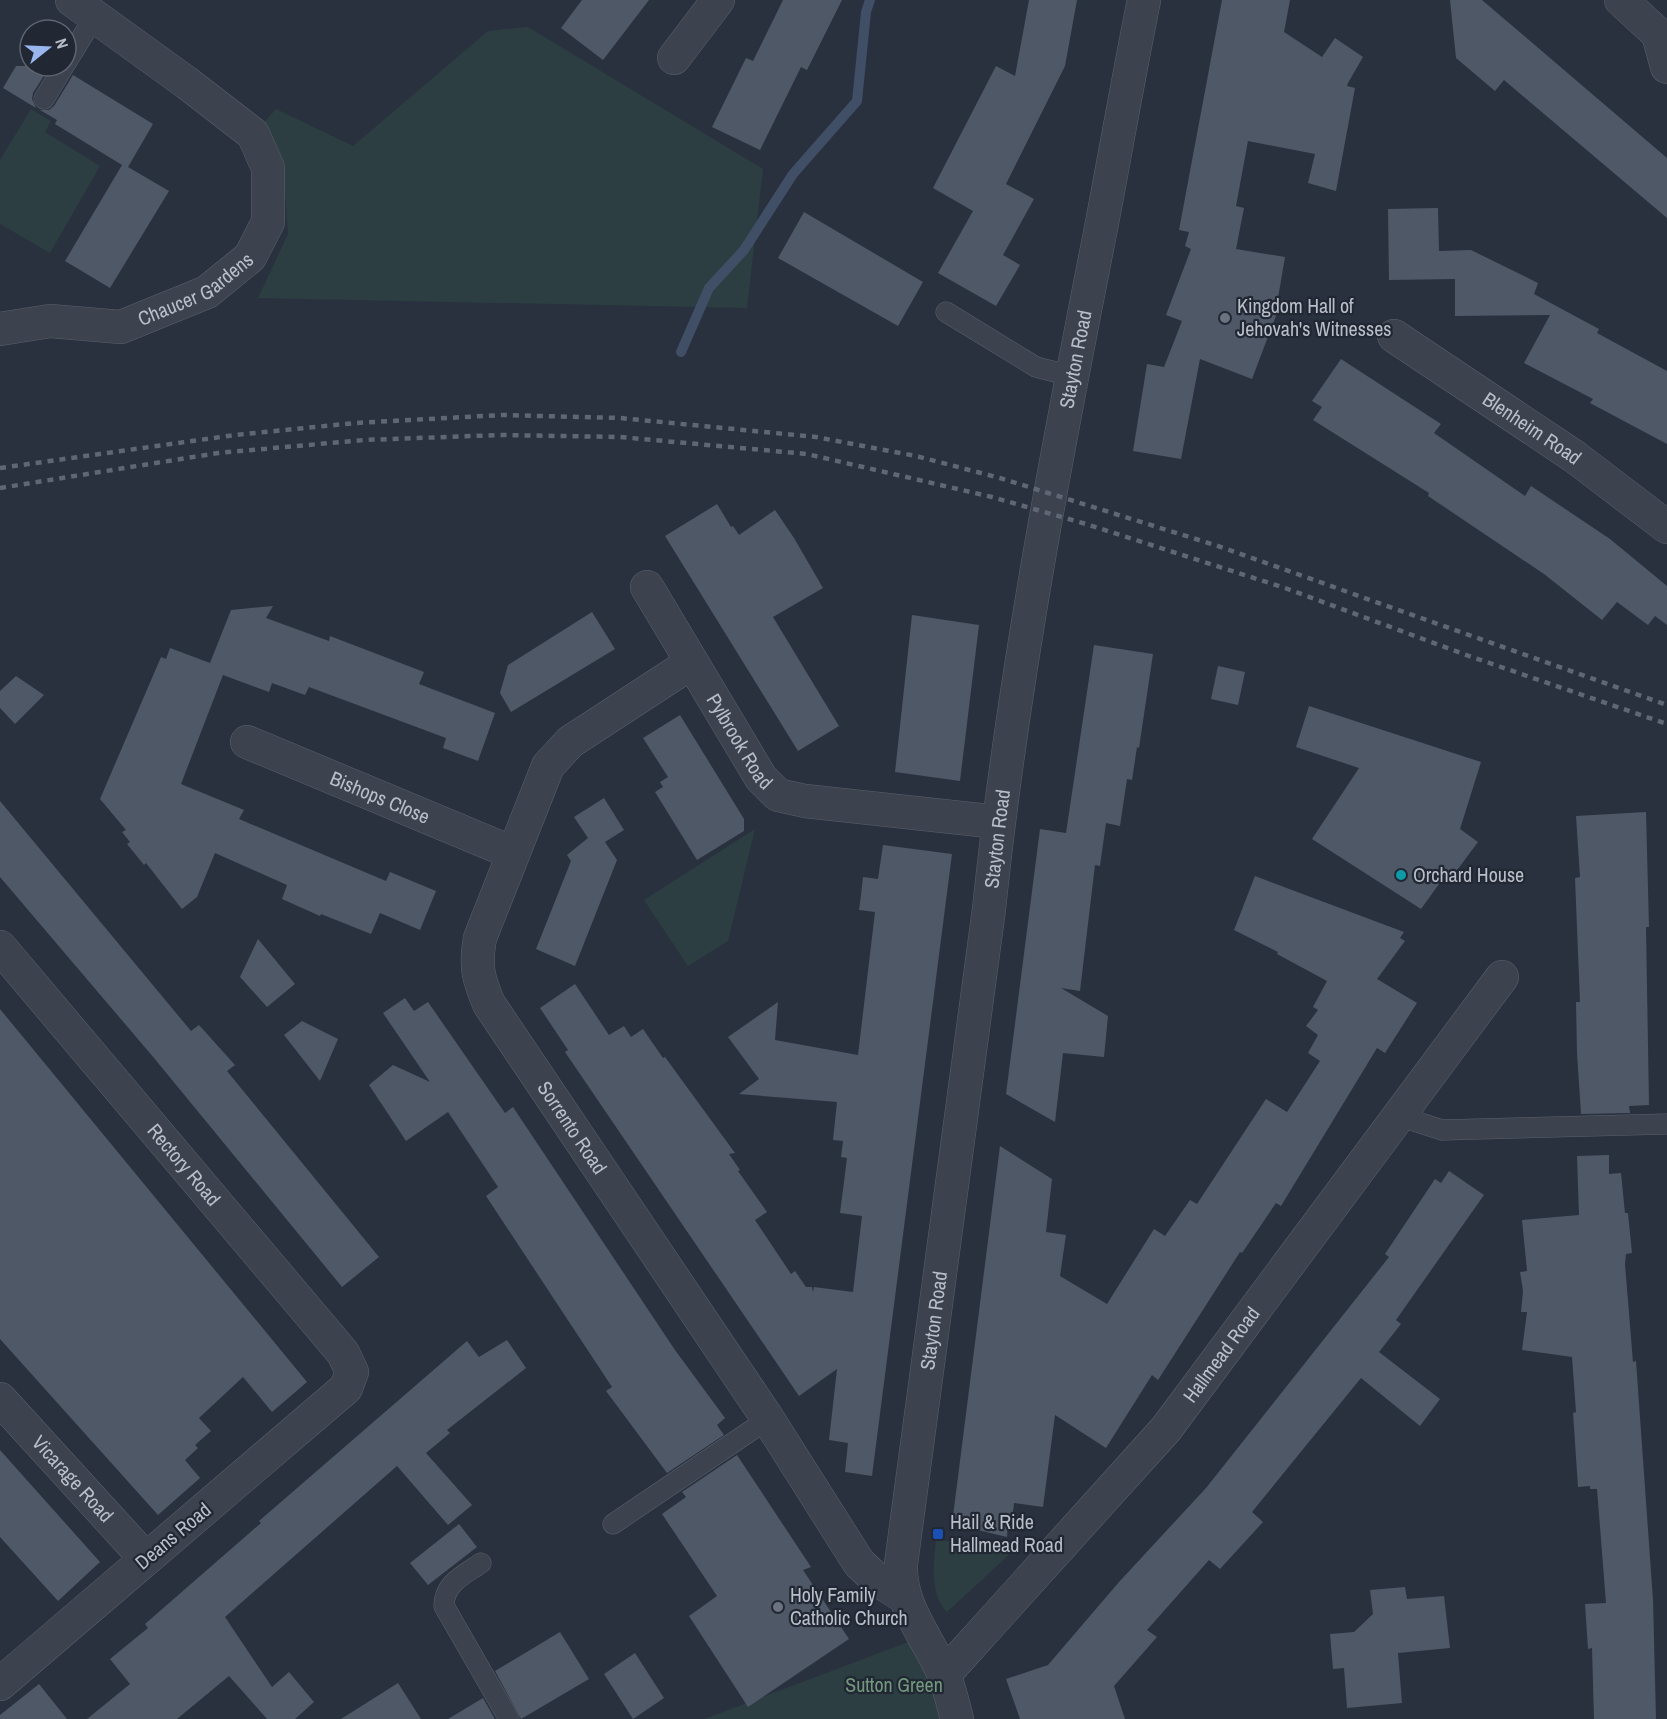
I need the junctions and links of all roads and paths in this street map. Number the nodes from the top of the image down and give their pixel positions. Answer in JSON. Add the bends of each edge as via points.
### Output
{"nodes":[{"id":1,"x":718,"y":0,"type":"edge"},
{"id":2,"x":1144,"y":0,"type":"edge"},
{"id":3,"x":1621,"y":0,"type":"edge"},
{"id":4,"x":83,"y":8,"type":"edge"},
{"id":5,"x":78,"y":24,"type":"edge"},
{"id":6,"x":674,"y":58,"type":"dead end"},
{"id":7,"x":1667,"y":67,"type":"edge"},
{"id":8,"x":57,"y":78,"type":"edge"},
{"id":9,"x":44,"y":99,"type":"dead end"},
{"id":10,"x":946,"y":312,"type":"dead end"},
{"id":11,"x":0,"y":329,"type":"edge"},
{"id":12,"x":1394,"y":336,"type":"dead end"},
{"id":13,"x":1071,"y":376,"type":"junction"},
{"id":14,"x":1667,"y":527,"type":"edge"},
{"id":15,"x":647,"y":587,"type":"dead end"},
{"id":16,"x":691,"y":663,"type":"junction"},
{"id":17,"x":247,"y":742,"type":"dead end"},
{"id":18,"x":998,"y":822,"type":"junction"},
{"id":19,"x":513,"y":853,"type":"junction"},
{"id":20,"x":0,"y":947,"type":"edge"},
{"id":21,"x":1503,"y":977,"type":"dead end"},
{"id":22,"x":1399,"y":1116,"type":"junction"},
{"id":23,"x":1667,"y":1124,"type":"edge"},
{"id":24,"x":346,"y":1388,"type":"joint"},
{"id":25,"x":0,"y":1399,"type":"edge"},
{"id":26,"x":768,"y":1419,"type":"junction"},
{"id":27,"x":613,"y":1524,"type":"dead end"},
{"id":28,"x":146,"y":1559,"type":"junction"},
{"id":29,"x":481,"y":1563,"type":"dead end"},
{"id":30,"x":906,"y":1598,"type":"junction"},
{"id":31,"x":944,"y":1674,"type":"junction"},
{"id":32,"x":0,"y":1683,"type":"edge"},
{"id":33,"x":509,"y":1719,"type":"edge"},
{"id":34,"x":957,"y":1719,"type":"edge"}],
"edges":[{"from":1,"to":6,"type":"street"},
{"from":2,"to":13,"type":"street","name":"Stayton Road"},
{"from":3,"to":7,"type":"street","via":[[1658,34]]},
{"from":4,"to":5,"type":"lane"},
{"from":4,"to":11,"type":"street","name":"Chaucer Gardens","via":[[253,134],[268,168],[268,222],[250,257],[207,292],[121,327],[50,321]]},
{"from":8,"to":9,"type":"lane"},
{"from":10,"to":13,"type":"lane","via":[[1036,367]]},
{"from":12,"to":14,"type":"street","name":"Blenheim Road","via":[[1575,457]]},
{"from":13,"to":18,"type":"street","name":"Stayton Road"},
{"from":15,"to":16,"type":"street","name":"Pylbrook Road"},
{"from":16,"to":18,"type":"street","name":"Pylbrook Road","via":[[761,778],[778,795]]},
{"from":16,"to":19,"type":"street","name":"Sorrento Road","via":[[570,741],[548,766]]},
{"from":17,"to":19,"type":"street","name":"Bishops Close"},
{"from":18,"to":30,"type":"street","name":"Stayton Road","via":[[901,1564],[900,1580]]},
{"from":19,"to":26,"type":"street","name":"Sorrento Road","via":[[480,938],[476,960],[489,1004]]},
{"from":20,"to":24,"type":"street","name":"Rectory Road","via":[[343,1353],[352,1372]]},
{"from":21,"to":22,"type":"street","name":"Hallmead Road"},
{"from":22,"to":23,"type":"lane","via":[[1442,1130]]},
{"from":22,"to":31,"type":"street","name":"Hallmead Road","via":[[1166,1429]]},
{"from":24,"to":28,"type":"street","name":"Deans Road"},
{"from":25,"to":28,"type":"street","name":"Vicarage Road"},
{"from":26,"to":27,"type":"lane"},
{"from":26,"to":30,"type":"street","name":"Sorrento Road","via":[[859,1563]]},
{"from":28,"to":32,"type":"street","name":"Deans Road"},
{"from":29,"to":33,"type":"lane","via":[[450,1586],[444,1594],[444,1606]]},
{"from":30,"to":31,"type":"street","name":"Stayton Road"},
{"from":31,"to":34,"type":"street"}]}
